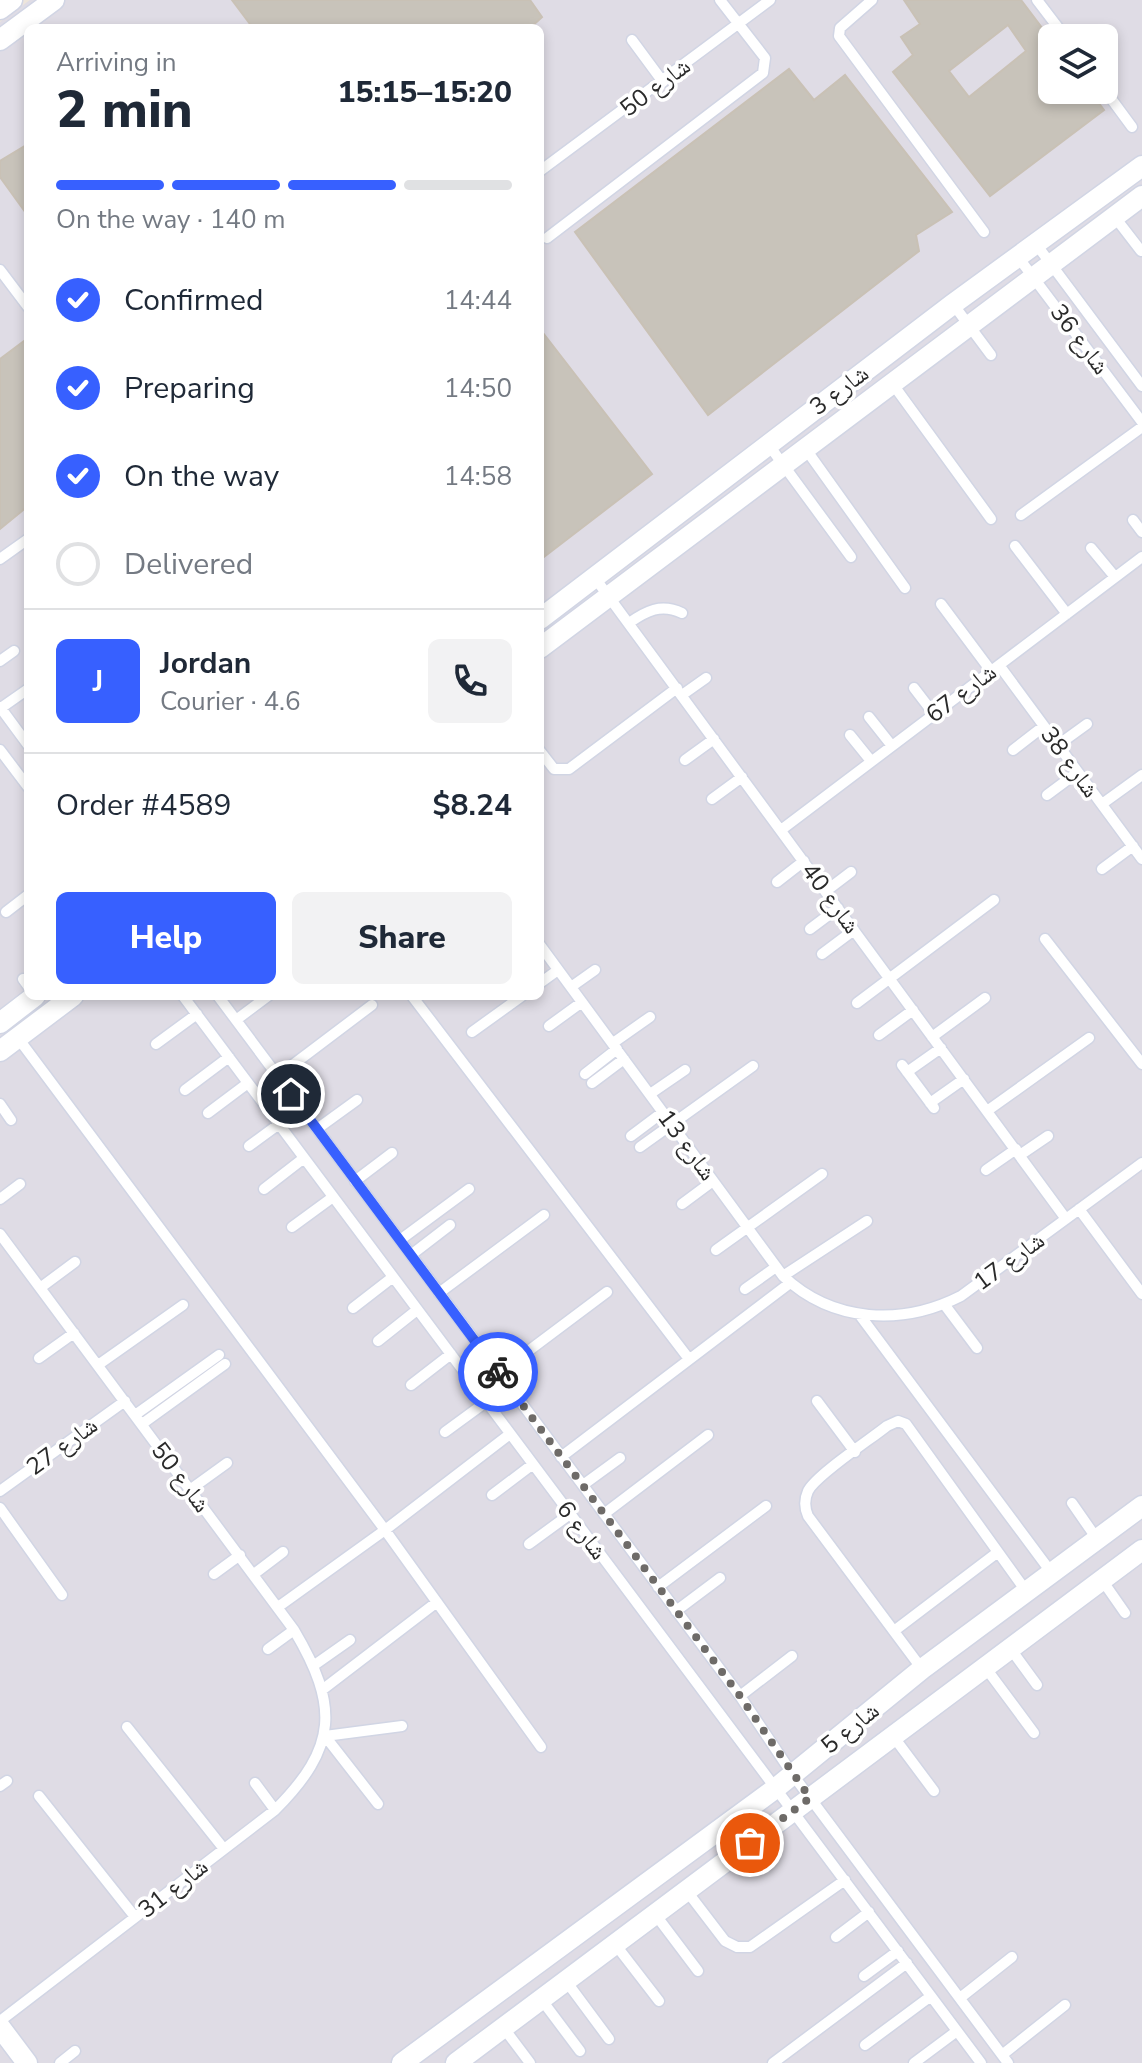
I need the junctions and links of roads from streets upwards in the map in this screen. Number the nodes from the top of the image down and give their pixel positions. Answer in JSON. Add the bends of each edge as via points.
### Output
{"nodes":[{"id":1,"x":12,"y":0,"type":"edge"},
{"id":2,"x":54,"y":0,"type":"edge"},
{"id":3,"x":0,"y":9,"type":"edge"},
{"id":4,"x":0,"y":40,"type":"edge"},
{"id":5,"x":1142,"y":166,"type":"edge"},
{"id":6,"x":1142,"y":196,"type":"edge"},
{"id":7,"x":544,"y":616,"type":"edge"},
{"id":8,"x":544,"y":645,"type":"edge"},
{"id":9,"x":30,"y":1000,"type":"edge"},
{"id":10,"x":68,"y":1000,"type":"edge"},
{"id":11,"x":1,"y":1021,"type":"edge"},
{"id":12,"x":0,"y":1051,"type":"edge"},
{"id":13,"x":1142,"y":1506,"type":"edge"},
{"id":14,"x":1097,"y":1539,"type":"junction"},
{"id":15,"x":1142,"y":1550,"type":"edge"},
{"id":16,"x":1110,"y":1574,"type":"junction"},
{"id":17,"x":0,"y":2027,"type":"edge"},
{"id":18,"x":461,"y":2062,"type":"edge"},
{"id":19,"x":27,"y":2063,"type":"edge"},
{"id":20,"x":402,"y":2063,"type":"edge"}],
"edges":[{"from":1,"to":3,"type":"street"},
{"from":2,"to":4,"type":"street"},
{"from":5,"to":7,"type":"street","name":"شارع 3"},
{"from":6,"to":8,"type":"street","name":"شارع 3"},
{"from":9,"to":11,"type":"street"},
{"from":10,"to":12,"type":"street"},
{"from":13,"to":14,"type":"street","name":"شارع 5"},
{"from":14,"to":16,"type":"street"},
{"from":14,"to":20,"type":"street","name":"شارع 5","via":[[922,1669],[776,1788]]},
{"from":15,"to":16,"type":"street","name":"شارع 5"},
{"from":16,"to":18,"type":"street","name":"شارع 5"},
{"from":17,"to":19,"type":"street"}]}
